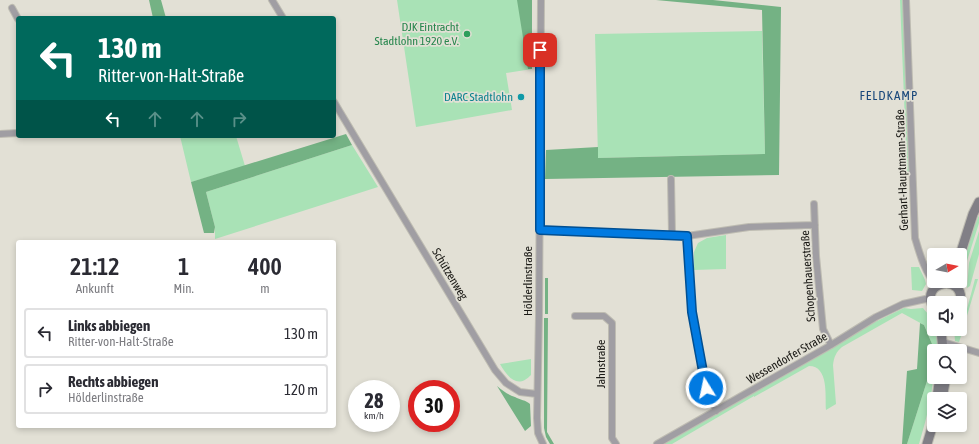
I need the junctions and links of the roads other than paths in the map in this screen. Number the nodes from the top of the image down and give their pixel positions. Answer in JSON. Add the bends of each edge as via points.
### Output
{"nodes":[{"id":1,"x":272,"y":0,"type":"edge"},
{"id":2,"x":541,"y":0,"type":"edge"},
{"id":3,"x":906,"y":0,"type":"edge"},
{"id":4,"x":12,"y":8,"type":"dead end"},
{"id":5,"x":16,"y":16,"type":"edge"},
{"id":6,"x":282,"y":16,"type":"edge"},
{"id":7,"x":336,"y":105,"type":"edge"},
{"id":8,"x":16,"y":133,"type":"edge"},
{"id":9,"x":0,"y":134,"type":"edge"},
{"id":10,"x":671,"y":179,"type":"dead end"},
{"id":11,"x":979,"y":202,"type":"edge"},
{"id":12,"x":814,"y":204,"type":"dead end"},
{"id":13,"x":815,"y":225,"type":"junction"},
{"id":14,"x":540,"y":230,"type":"junction"},
{"id":15,"x":672,"y":235,"type":"junction"},
{"id":16,"x":687,"y":236,"type":"junction"},
{"id":17,"x":962,"y":248,"type":"edge"},
{"id":18,"x":927,"y":271,"type":"edge"},
{"id":19,"x":927,"y":299,"type":"edge"},
{"id":20,"x":575,"y":316,"type":"dead end"},
{"id":21,"x":831,"y":345,"type":"junction"},
{"id":22,"x":967,"y":351,"type":"edge"},
{"id":23,"x":979,"y":353,"type":"edge"},
{"id":24,"x":537,"y":394,"type":"junction"},
{"id":25,"x":716,"y":411,"type":"junction"},
{"id":26,"x":931,"y":432,"type":"edge"},
{"id":27,"x":543,"y":444,"type":"edge"},
{"id":28,"x":616,"y":444,"type":"edge"},
{"id":29,"x":657,"y":444,"type":"edge"},
{"id":30,"x":927,"y":444,"type":"edge"}],
"edges":[{"from":1,"to":6,"type":"street"},
{"from":2,"to":14,"type":"street","name":"Hölderlinstraße"},
{"from":3,"to":18,"type":"street","name":"Gerhart-Hauptmann-Straße","via":[[915,238]]},
{"from":4,"to":5,"type":"street"},
{"from":7,"to":24,"type":"street","name":"Schützenweg","via":[[495,370],[506,383],[520,392]]},
{"from":8,"to":9,"type":"street"},
{"from":10,"to":15,"type":"street"},
{"from":11,"to":17,"type":"street"},
{"from":12,"to":13,"type":"street","name":"Schopenhauerstraße"},
{"from":13,"to":16,"type":"street","via":[[749,227]]},
{"from":13,"to":21,"type":"street","name":"Schopenhauerstraße","via":[[823,329]]},
{"from":14,"to":15,"type":"street"},
{"from":14,"to":24,"type":"street","name":"Hölderlinstraße"},
{"from":15,"to":16,"type":"street"},
{"from":16,"to":25,"type":"street","via":[[692,312],[706,388]]},
{"from":19,"to":21,"type":"street","name":"Wessendorfer Straße","via":[[903,304],[876,317]]},
{"from":20,"to":28,"type":"street","name":"Jahnstraße","via":[[604,316],[612,324],[612,438]]},
{"from":21,"to":25,"type":"street","name":"Wessendorfer Straße"},
{"from":22,"to":23,"type":"street"},
{"from":24,"to":27,"type":"street","via":[[538,433]]},
{"from":25,"to":29,"type":"street","name":"Wessendorfer Straße"},
{"from":26,"to":30,"type":"street"}]}
